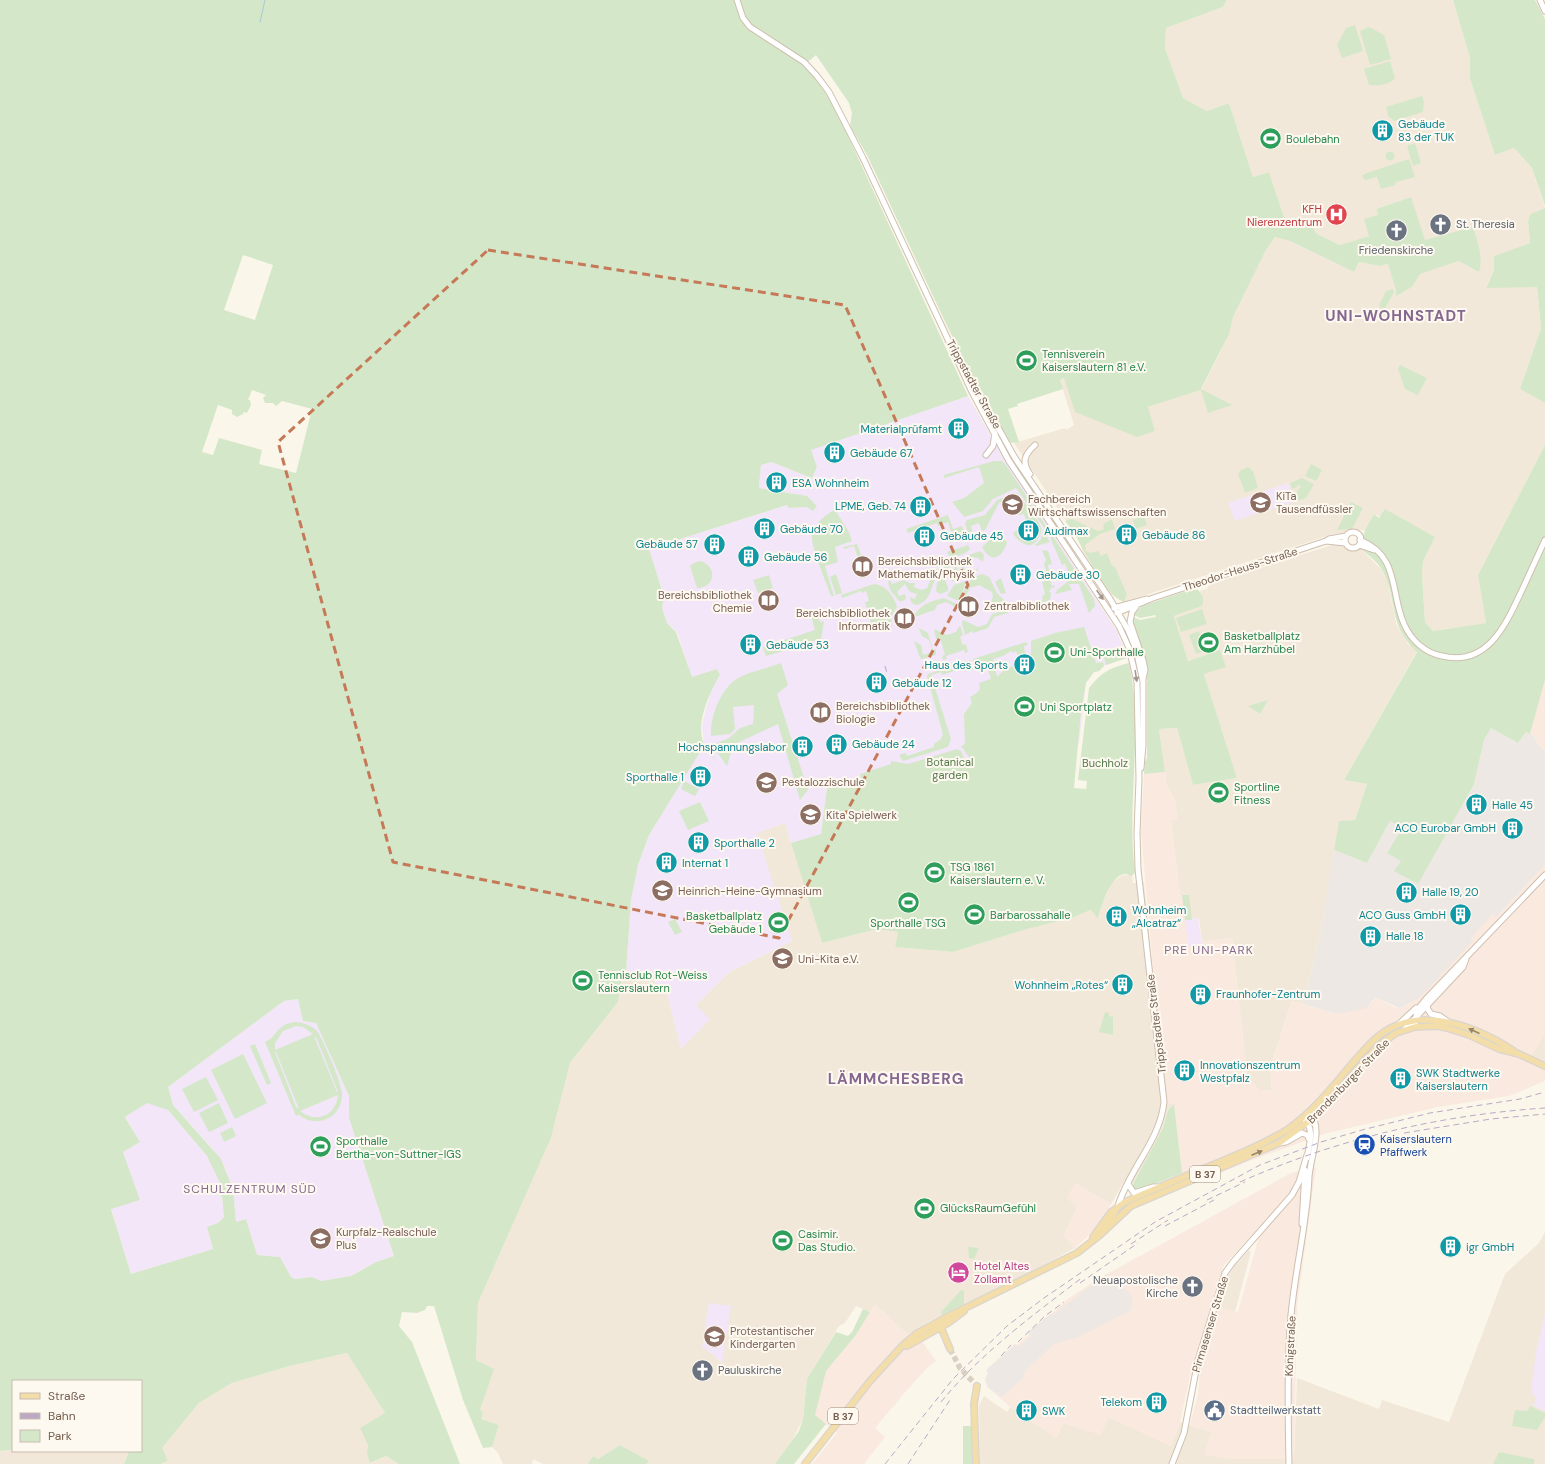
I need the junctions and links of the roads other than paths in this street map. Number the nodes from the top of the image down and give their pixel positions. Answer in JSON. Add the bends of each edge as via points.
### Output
{"nodes":[{"id":1,"x":737,"y":0,"type":"edge"},
{"id":2,"x":1540,"y":0,"type":"edge"},
{"id":3,"x":1545,"y":11,"type":"edge"},
{"id":4,"x":944,"y":331,"type":"junction"},
{"id":5,"x":995,"y":433,"type":"junction"},
{"id":6,"x":1035,"y":445,"type":"dead end"},
{"id":7,"x":986,"y":455,"type":"dead end"},
{"id":8,"x":1033,"y":486,"type":"junction"},
{"id":9,"x":1346,"y":536,"type":"junction"},
{"id":10,"x":1545,"y":540,"type":"edge"},
{"id":11,"x":1326,"y":541,"type":"junction"},
{"id":12,"x":1360,"y":542,"type":"junction"},
{"id":13,"x":1345,"y":543,"type":"junction"},
{"id":14,"x":1154,"y":598,"type":"junction"},
{"id":15,"x":1138,"y":605,"type":"junction"},
{"id":16,"x":1117,"y":610,"type":"junction"},
{"id":17,"x":1111,"y":611,"type":"junction"},
{"id":18,"x":1143,"y":682,"type":"junction"},
{"id":19,"x":1139,"y":779,"type":"junction"},
{"id":20,"x":1545,"y":875,"type":"edge"},
{"id":21,"x":1427,"y":1001,"type":"junction"},
{"id":22,"x":1447,"y":1021,"type":"junction"},
{"id":23,"x":1415,"y":1023,"type":"junction"},
{"id":24,"x":1399,"y":1024,"type":"junction"},
{"id":25,"x":1519,"y":1054,"type":"junction"},
{"id":26,"x":1545,"y":1066,"type":"edge"},
{"id":27,"x":1309,"y":1113,"type":"junction"},
{"id":28,"x":1303,"y":1118,"type":"junction"},
{"id":29,"x":1313,"y":1118,"type":"junction"},
{"id":30,"x":1308,"y":1123,"type":"junction"},
{"id":31,"x":1310,"y":1141,"type":"junction"},
{"id":32,"x":1279,"y":1143,"type":"junction"},
{"id":33,"x":1307,"y":1156,"type":"junction"},
{"id":34,"x":1128,"y":1184,"type":"junction"},
{"id":35,"x":1160,"y":1187,"type":"junction"},
{"id":36,"x":1306,"y":1192,"type":"junction"},
{"id":37,"x":1292,"y":1195,"type":"junction"},
{"id":38,"x":1118,"y":1206,"type":"junction"},
{"id":39,"x":1131,"y":1206,"type":"junction"},
{"id":40,"x":1102,"y":1233,"type":"junction"},
{"id":41,"x":1085,"y":1246,"type":"junction"},
{"id":42,"x":939,"y":1324,"type":"junction"},
{"id":43,"x":950,"y":1348,"type":"tunnel mouth"},
{"id":44,"x":977,"y":1386,"type":"dead end"},
{"id":45,"x":805,"y":1464,"type":"edge"},
{"id":46,"x":976,"y":1464,"type":"edge"},
{"id":47,"x":1172,"y":1464,"type":"edge"},
{"id":48,"x":1289,"y":1464,"type":"edge"}],
"edges":[{"from":1,"to":4,"type":"main road","via":[[743,18],[750,27],[804,62],[826,88],[863,158]]},
{"from":2,"to":3,"type":"main road"},
{"from":4,"to":5,"type":"main road","name":"Trippstadter Straße","via":[[971,390]]},
{"from":4,"to":8,"type":"main road","name":"Trippstadter Straße","via":[[1014,458]]},
{"from":5,"to":7,"type":"main road","via":[[993,446]]},
{"from":5,"to":17,"type":"main road","name":"Trippstadter Straße","one_way":true,"via":[[1009,461]]},
{"from":6,"to":8,"type":"main road","via":[[1024,461],[1027,471],[1034,480]]},
{"from":8,"to":16,"type":"main road","name":"Trippstadter Straße"},
{"from":9,"to":11,"type":"main road","name":"Theodor-Heuss-Straße"},
{"from":9,"to":12,"type":"main road","name":"Theodor-Heuss-Straße","via":[[1356,533]]},
{"from":9,"to":13,"type":"main road"},
{"from":10,"to":12,"type":"main road","name":"Theodor-Heuss-Straße","via":[[1505,626],[1482,650],[1461,658],[1438,656],[1414,641],[1403,623],[1388,564],[1377,551]]},
{"from":11,"to":13,"type":"main road","name":"Theodor-Heuss-Straße"},
{"from":11,"to":14,"type":"main road","name":"Theodor-Heuss-Straße"},
{"from":12,"to":13,"type":"main road","name":"Theodor-Heuss-Straße","via":[[1352,548]]},
{"from":14,"to":15,"type":"main road","name":"Theodor-Heuss-Straße"},
{"from":14,"to":16,"type":"main road","name":"Theodor-Heuss-Straße"},
{"from":15,"to":16,"type":"main road","name":"Theodor-Heuss-Straße"},
{"from":15,"to":18,"type":"main road","via":[[1132,612],[1130,622],[1143,660]]},
{"from":16,"to":17,"type":"main road"},
{"from":16,"to":18,"type":"main road","name":"Trippstadter Straße","via":[[1136,649]]},
{"from":17,"to":19,"type":"main road","name":"Trippstadter Straße","one_way":true,"via":[[1129,648],[1137,682]]},
{"from":18,"to":19,"type":"main road","name":"Trippstadter Straße","via":[[1143,746]]},
{"from":19,"to":34,"type":"main road","name":"Trippstadter Straße","via":[[1138,869],[1164,1102],[1154,1136]]},
{"from":20,"to":21,"type":"main road","via":[[1466,959],[1459,963]]},
{"from":21,"to":22,"type":"main road","via":[[1427,1008],[1431,1014]]},
{"from":21,"to":23,"type":"main road","via":[[1417,1010]]},
{"from":21,"to":24,"type":"main road"},
{"from":22,"to":23,"type":"main road","name":"Brandenburger Straße","number":"B 37"},
{"from":25,"to":22,"type":"main road","name":"Brandenburger Straße","number":"B 37","one_way":true,"via":[[1471,1029]]},
{"from":23,"to":24,"type":"main road","name":"Brandenburger Straße","number":"B 37"},
{"from":23,"to":25,"type":"main road","name":"Brandenburger Straße","number":"B 37","via":[[1447,1028],[1499,1049]]},
{"from":23,"to":29,"type":"main road","name":"Brandenburger Straße","number":"B 37","via":[[1378,1046]]},
{"from":24,"to":27,"type":"main road","name":"Brandenburger Straße","number":"B 37","via":[[1375,1039]]},
{"from":25,"to":26,"type":"main road","name":"Brandenburger Straße","number":"B 37"},
{"from":27,"to":28,"type":"main road","name":"Brandenburger Straße","number":"B 37"},
{"from":27,"to":29,"type":"main road"},
{"from":28,"to":30,"type":"main road"},
{"from":28,"to":35,"type":"main road","name":"Brandenburger Straße","number":"B 37","via":[[1263,1143]]},
{"from":29,"to":30,"type":"main road","name":"Brandenburger Straße","number":"B 37"},
{"from":29,"to":36,"type":"main road","name":"Königstraße","via":[[1316,1130]]},
{"from":30,"to":31,"type":"main road","name":"Königstraße"},
{"from":30,"to":32,"type":"main road","name":"Brandenburger Straße","number":"B 37"},
{"from":31,"to":32,"type":"main road","via":[[1307,1135],[1302,1133]]},
{"from":31,"to":33,"type":"main road","name":"Königstraße"},
{"from":39,"to":32,"type":"main road","name":"Brandenburger Straße","number":"B 37","one_way":true},
{"from":33,"to":36,"type":"main road","name":"Königstraße"},
{"from":33,"to":37,"type":"main road","name":"Pirmasenser Straße"},
{"from":34,"to":35,"type":"main road","via":[[1134,1193],[1153,1186]]},
{"from":34,"to":38,"type":"main road","name":"Trippstadter Straße"},
{"from":35,"to":38,"type":"main road","name":"Brandenburger Straße","number":"B 37"},
{"from":36,"to":37,"type":"main road"},
{"from":36,"to":48,"type":"main road","name":"Königstraße","via":[[1290,1327]]},
{"from":37,"to":47,"type":"main road","name":"Pirmasenser Straße","via":[[1228,1268],[1198,1360],[1184,1433]]},
{"from":38,"to":39,"type":"main road"},
{"from":38,"to":40,"type":"main road","number":"B 37"},
{"from":38,"to":41,"type":"main road","name":"Trippstadter Straße","number":"B 37"},
{"from":39,"to":40,"type":"main road","name":"Brandenburger Straße","number":"B 37"},
{"from":40,"to":41,"type":"main road","name":"Trippstadter Straße","number":"B 37"},
{"from":41,"to":42,"type":"main road","name":"Trippstadter Straße","number":"B 37"},
{"from":42,"to":43,"type":"main road"},
{"from":42,"to":45,"type":"main road","number":"B 37","via":[[916,1334],[870,1381]]},
{"from":44,"to":46,"type":"main road","via":[[974,1404]]}]}
